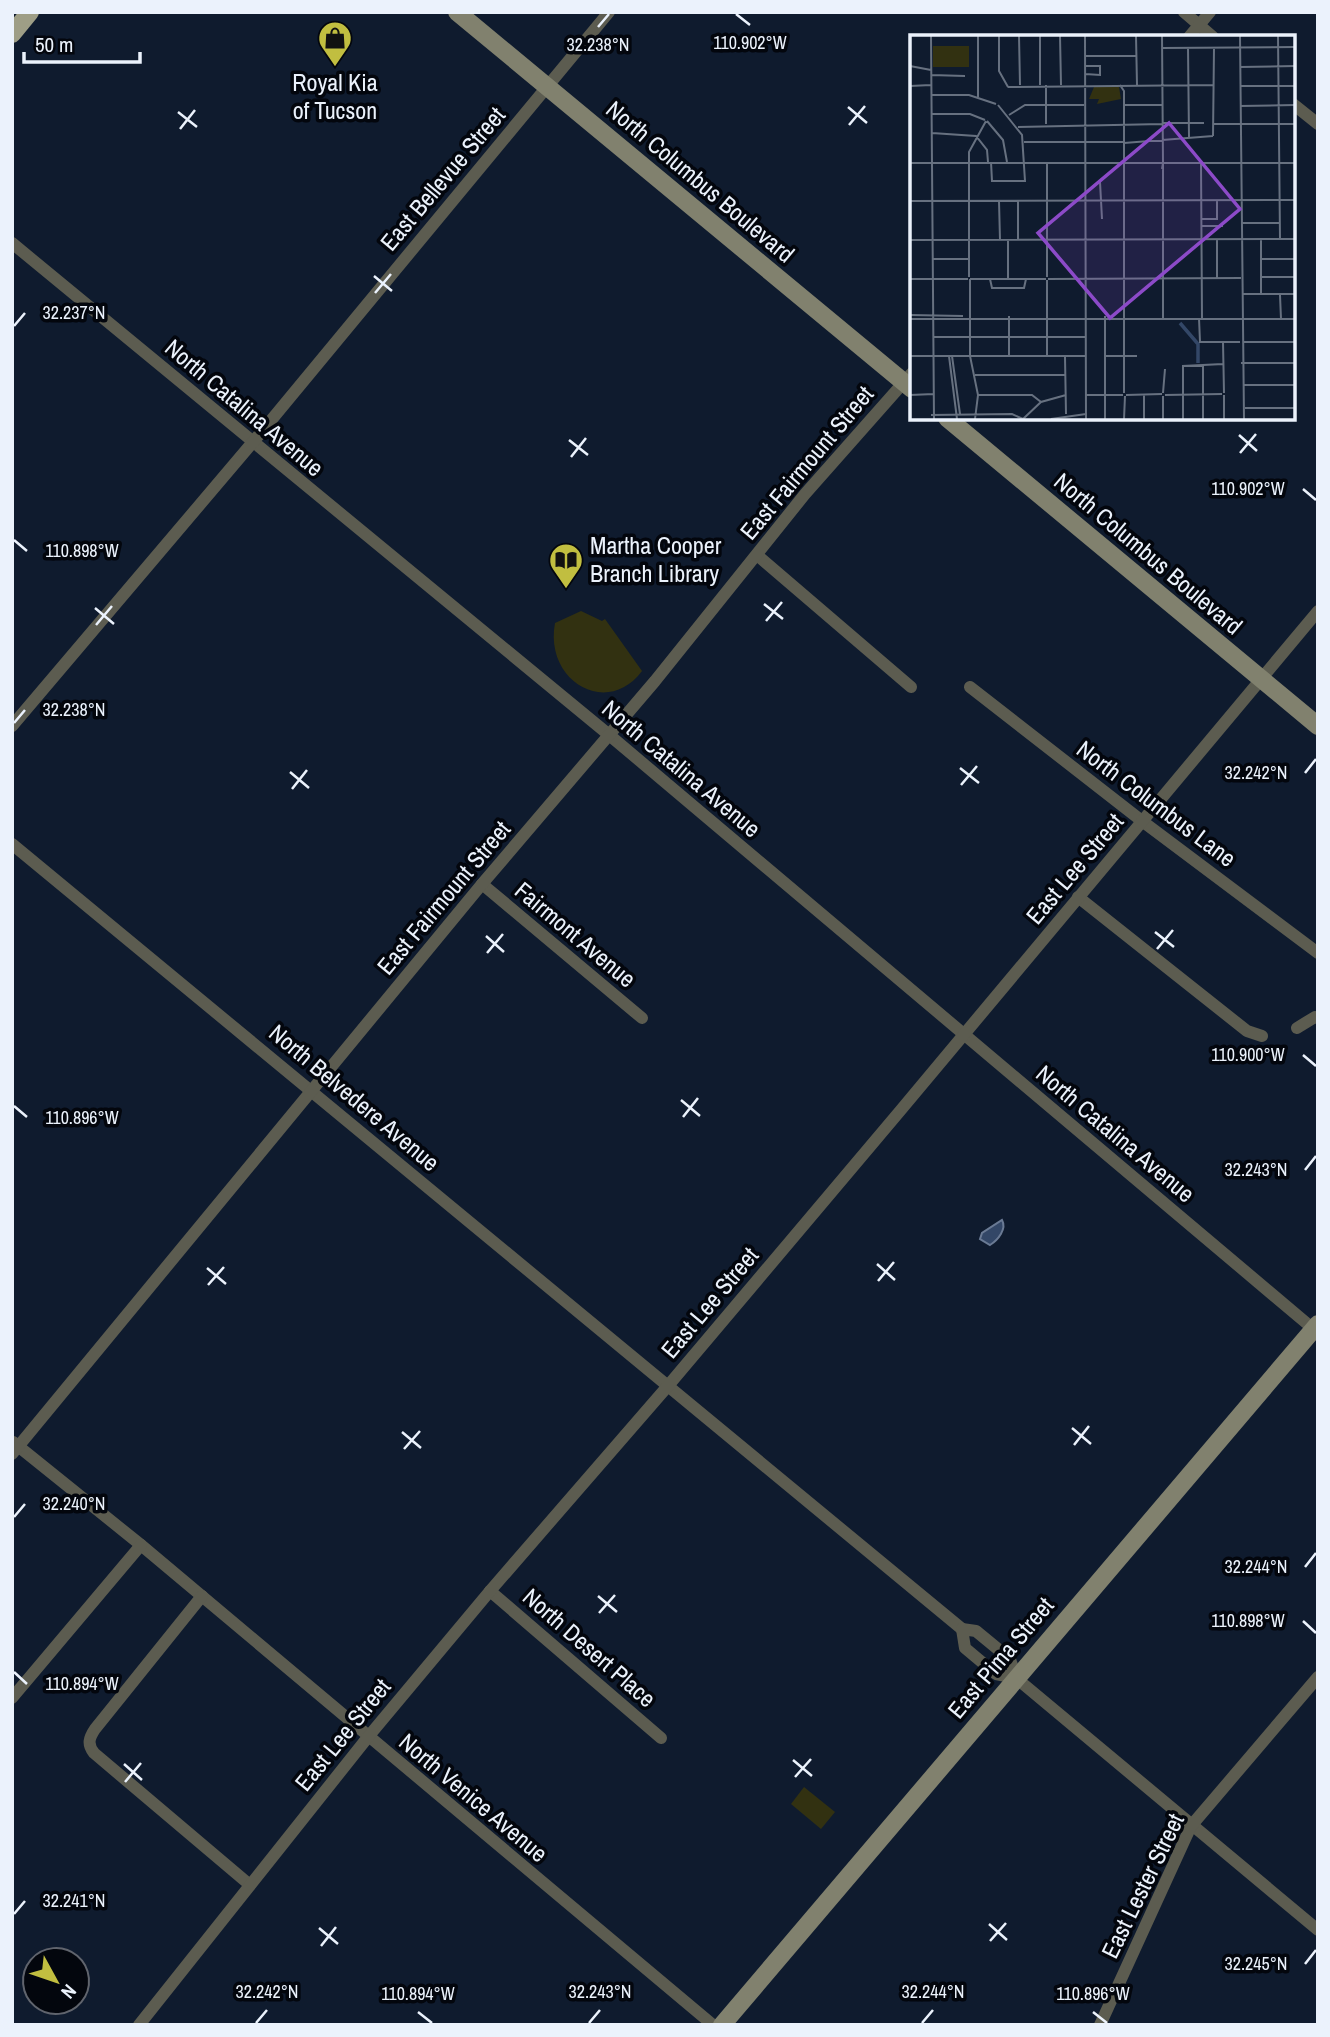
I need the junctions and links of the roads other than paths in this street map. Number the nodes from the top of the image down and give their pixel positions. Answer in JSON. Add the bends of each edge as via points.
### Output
{"nodes":[{"id":1,"x":30,"y":12,"type":"edge"},
{"id":2,"x":457,"y":12,"type":"edge"},
{"id":3,"x":609,"y":12,"type":"edge"},
{"id":4,"x":1184,"y":12,"type":"edge"},
{"id":5,"x":1210,"y":12,"type":"edge"},
{"id":6,"x":1199,"y":25,"type":"junction"},
{"id":7,"x":12,"y":34,"type":"edge"},
{"id":8,"x":1191,"y":35,"type":"edge"},
{"id":9,"x":1211,"y":35,"type":"edge"},
{"id":10,"x":547,"y":86,"type":"junction"},
{"id":11,"x":1295,"y":106,"type":"edge"},
{"id":12,"x":1318,"y":124,"type":"edge"},
{"id":13,"x":12,"y":243,"type":"edge"},
{"id":14,"x":909,"y":381,"type":"edge"},
{"id":15,"x":949,"y":420,"type":"edge"},
{"id":16,"x":253,"y":442,"type":"junction"},
{"id":17,"x":757,"y":555,"type":"junction"},
{"id":18,"x":1318,"y":611,"type":"edge"},
{"id":19,"x":1261,"y":679,"type":"junction"},
{"id":20,"x":911,"y":687,"type":"dead end"},
{"id":21,"x":970,"y":687,"type":"dead end"},
{"id":22,"x":12,"y":726,"type":"edge"},
{"id":23,"x":1318,"y":726,"type":"edge"},
{"id":24,"x":608,"y":734,"type":"junction"},
{"id":25,"x":1142,"y":821,"type":"junction"},
{"id":26,"x":12,"y":844,"type":"edge"},
{"id":27,"x":482,"y":884,"type":"junction"},
{"id":28,"x":1078,"y":897,"type":"junction"},
{"id":29,"x":1318,"y":953,"type":"edge"},
{"id":30,"x":642,"y":1018,"type":"dead end"},
{"id":31,"x":1318,"y":1018,"type":"edge"},
{"id":32,"x":1297,"y":1028,"type":"dead end"},
{"id":33,"x":964,"y":1035,"type":"junction"},
{"id":34,"x":1262,"y":1036,"type":"dead end"},
{"id":35,"x":312,"y":1090,"type":"junction"},
{"id":36,"x":1316,"y":1329,"type":"edge"},
{"id":37,"x":667,"y":1387,"type":"junction"},
{"id":38,"x":14,"y":1448,"type":"edge"},
{"id":39,"x":141,"y":1545,"type":"junction"},
{"id":40,"x":490,"y":1591,"type":"junction"},
{"id":41,"x":202,"y":1597,"type":"junction"},
{"id":42,"x":962,"y":1629,"type":"junction"},
{"id":43,"x":1318,"y":1677,"type":"edge"},
{"id":44,"x":1016,"y":1678,"type":"junction"},
{"id":45,"x":12,"y":1698,"type":"edge"},
{"id":46,"x":368,"y":1737,"type":"junction"},
{"id":47,"x":662,"y":1738,"type":"dead end"},
{"id":48,"x":1191,"y":1826,"type":"junction"},
{"id":49,"x":250,"y":1885,"type":"junction"},
{"id":50,"x":1318,"y":1930,"type":"edge"},
{"id":51,"x":139,"y":2025,"type":"edge"},
{"id":52,"x":713,"y":2025,"type":"edge"},
{"id":53,"x":722,"y":2025,"type":"edge"},
{"id":54,"x":1100,"y":2025,"type":"edge"}],
"edges":[{"from":1,"to":7,"type":"main road"},
{"from":2,"to":10,"type":"street","name":"North Columbus Boulevard"},
{"from":3,"to":10,"type":"street","name":"East Bellevue Street"},
{"from":4,"to":6,"type":"street"},
{"from":5,"to":6,"type":"street"},
{"from":6,"to":8,"type":"street"},
{"from":6,"to":9,"type":"street"},
{"from":10,"to":14,"type":"street","name":"North Columbus Boulevard"},
{"from":10,"to":16,"type":"street","name":"East Bellevue Street"},
{"from":11,"to":12,"type":"street"},
{"from":13,"to":16,"type":"street","name":"North Catalina Avenue"},
{"from":14,"to":17,"type":"street","name":"East Fairmount Street","via":[[805,494]]},
{"from":15,"to":19,"type":"street","name":"North Columbus Boulevard"},
{"from":16,"to":22,"type":"street","name":"East Bellevue Street"},
{"from":16,"to":24,"type":"street","name":"North Catalina Avenue"},
{"from":17,"to":20,"type":"street"},
{"from":17,"to":24,"type":"street","name":"East Fairmount Street"},
{"from":18,"to":19,"type":"street","name":"East Lee Street"},
{"from":19,"to":23,"type":"street","name":"North Columbus Boulevard"},
{"from":19,"to":25,"type":"street","name":"East Lee Street"},
{"from":21,"to":25,"type":"street","name":"North Columbus Lane"},
{"from":24,"to":27,"type":"street","name":"East Fairmount Street"},
{"from":24,"to":33,"type":"street","name":"North Catalina Avenue"},
{"from":25,"to":28,"type":"street","name":"East Lee Street"},
{"from":25,"to":29,"type":"street","name":"North Columbus Lane"},
{"from":26,"to":35,"type":"street","name":"North Belvedere Avenue"},
{"from":27,"to":30,"type":"street","name":"Fairmont Avenue"},
{"from":27,"to":35,"type":"street","name":"East Fairmount Street"},
{"from":28,"to":33,"type":"street","name":"East Lee Street"},
{"from":28,"to":34,"type":"street","via":[[1247,1031]]},
{"from":31,"to":32,"type":"street"},
{"from":33,"to":36,"type":"street","name":"North Catalina Avenue"},
{"from":33,"to":37,"type":"street","name":"East Lee Street"},
{"from":35,"to":37,"type":"street","name":"North Belvedere Avenue"},
{"from":35,"to":38,"type":"street","name":"East Fairmount Street"},
{"from":36,"to":44,"type":"street","name":"East Pima Street"},
{"from":37,"to":40,"type":"street","name":"East Lee Street"},
{"from":37,"to":42,"type":"street","name":"North Belvedere Avenue"},
{"from":38,"to":39,"type":"street","name":"North Venice Avenue"},
{"from":39,"to":41,"type":"street","name":"North Venice Avenue"},
{"from":39,"to":45,"type":"street"},
{"from":40,"to":46,"type":"street","name":"East Lee Street"},
{"from":40,"to":47,"type":"street","name":"North Desert Place"},
{"from":41,"to":46,"type":"street","name":"North Venice Avenue"},
{"from":41,"to":49,"type":"street","via":[[95,1729],[89,1743],[94,1753]]},
{"from":42,"to":44,"type":"street","via":[[976,1631],[1010,1659]]},
{"from":42,"to":44,"type":"street","via":[[965,1647],[996,1674]]},
{"from":43,"to":48,"type":"street","name":"East Lester Street"},
{"from":44,"to":48,"type":"street"},
{"from":44,"to":53,"type":"street","name":"East Pima Street"},
{"from":46,"to":49,"type":"street","name":"East Lee Street"},
{"from":46,"to":52,"type":"street","name":"North Venice Avenue"},
{"from":48,"to":50,"type":"street"},
{"from":48,"to":54,"type":"street","name":"East Lester Street"},
{"from":49,"to":51,"type":"street","name":"East Lee Street"}]}
